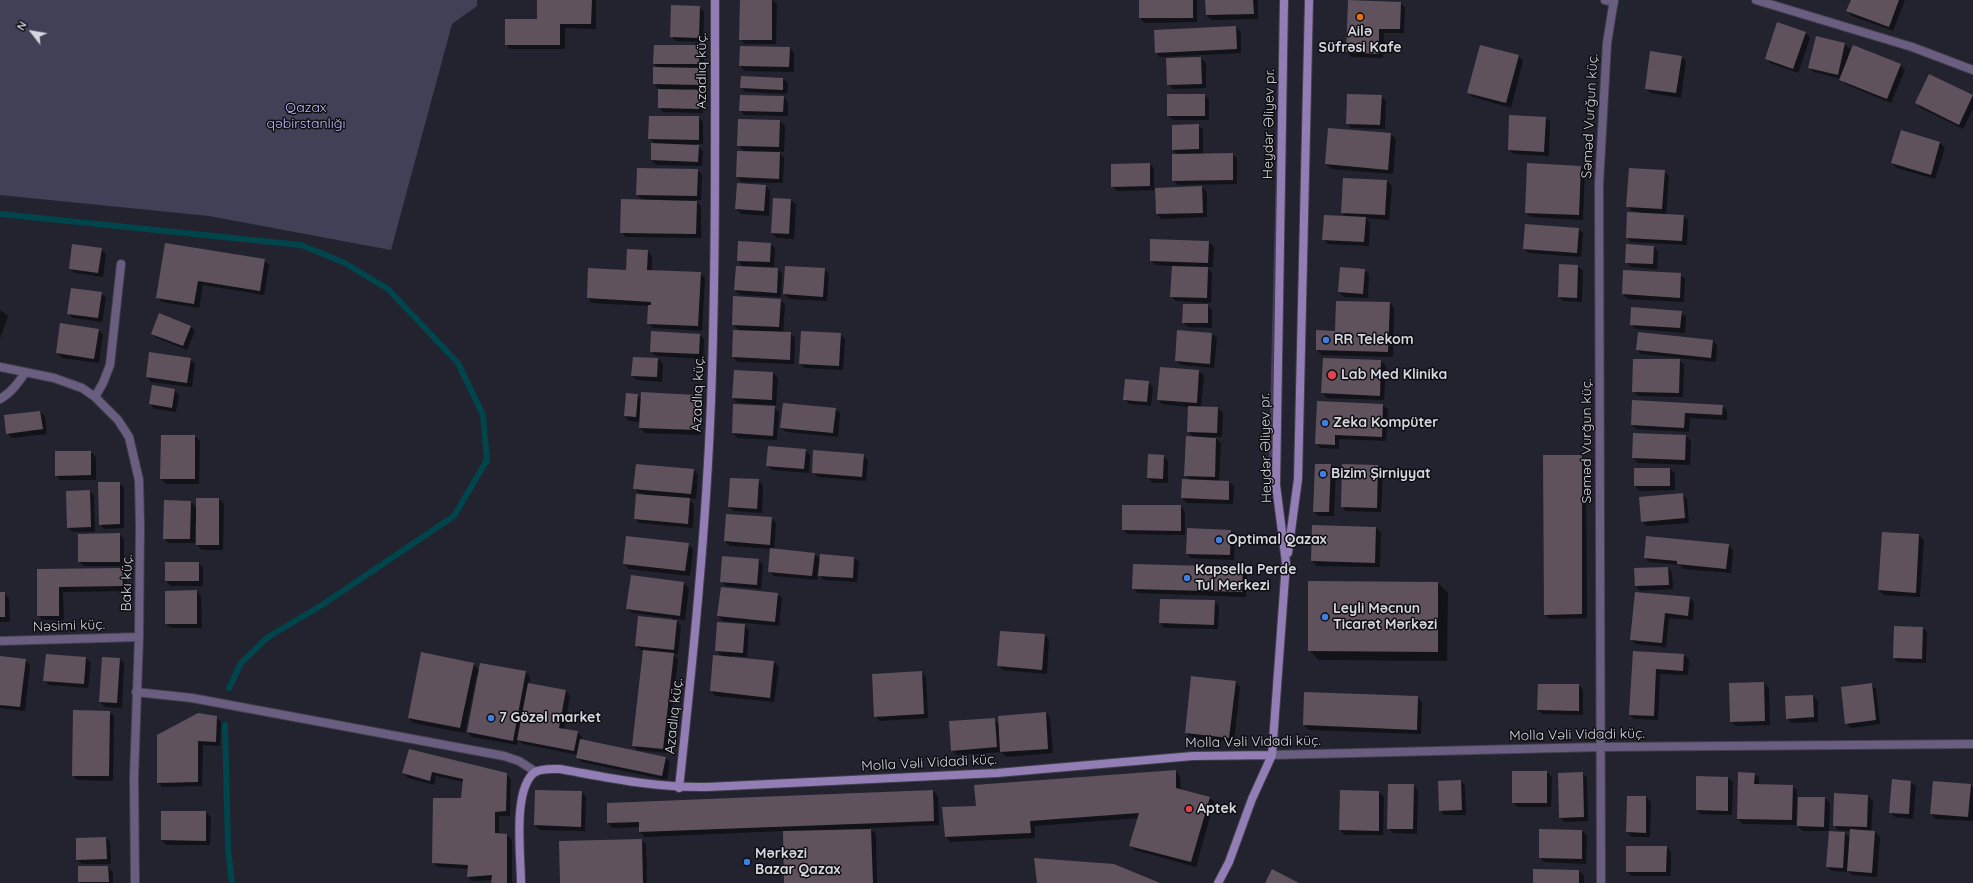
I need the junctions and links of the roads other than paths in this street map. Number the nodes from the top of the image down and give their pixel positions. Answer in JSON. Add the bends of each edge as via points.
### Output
{"nodes":[{"id":1,"x":715,"y":0,"type":"edge"},
{"id":2,"x":1284,"y":0,"type":"edge"},
{"id":3,"x":1310,"y":0,"type":"edge"},
{"id":4,"x":1605,"y":0,"type":"edge"},
{"id":5,"x":1756,"y":0,"type":"edge"},
{"id":6,"x":1614,"y":1,"type":"edge"},
{"id":7,"x":1973,"y":70,"type":"edge"},
{"id":8,"x":121,"y":264,"type":"dead end"},
{"id":9,"x":0,"y":367,"type":"edge"},
{"id":10,"x":25,"y":373,"type":"junction"},
{"id":11,"x":95,"y":397,"type":"junction"},
{"id":12,"x":0,"y":399,"type":"edge"},
{"id":13,"x":1286,"y":564,"type":"junction"},
{"id":14,"x":139,"y":637,"type":"junction"},
{"id":15,"x":0,"y":641,"type":"edge"},
{"id":16,"x":136,"y":692,"type":"junction"},
{"id":17,"x":1973,"y":744,"type":"edge"},
{"id":18,"x":1600,"y":747,"type":"junction"},
{"id":19,"x":1272,"y":755,"type":"junction"},
{"id":20,"x":536,"y":772,"type":"junction"},
{"id":21,"x":679,"y":788,"type":"junction"},
{"id":22,"x":135,"y":883,"type":"edge"},
{"id":23,"x":521,"y":883,"type":"edge"},
{"id":24,"x":1218,"y":883,"type":"edge"},
{"id":25,"x":1601,"y":883,"type":"edge"}],
"edges":[{"from":1,"to":21,"type":"street","name":"Azadlıq küç.","via":[[714,316],[711,402],[697,626]]},
{"from":2,"to":13,"type":"street","name":"Heydər Əliyev pr.","via":[[1276,485]]},
{"from":3,"to":13,"type":"street","via":[[1298,479]]},
{"from":4,"to":6,"type":"street"},
{"from":5,"to":7,"type":"street","via":[[1912,47]]},
{"from":6,"to":18,"type":"street","name":"Səməd Vurğun küç.","via":[[1605,63],[1599,184]]},
{"from":8,"to":11,"type":"street","via":[[110,365]]},
{"from":9,"to":10,"type":"street","name":"Bakı küç."},
{"from":10,"to":11,"type":"street","name":"Bakı küç.","via":[[54,378],[82,388]]},
{"from":10,"to":12,"type":"street","via":[[12,390]]},
{"from":11,"to":14,"type":"street","name":"Bakı küç.","via":[[118,420],[129,437],[139,480]]},
{"from":13,"to":19,"type":"street","name":"Heydər Əliyev pr."},
{"from":14,"to":15,"type":"street","name":"Nəsimi küç."},
{"from":14,"to":16,"type":"street","name":"Bakı küç."},
{"from":16,"to":20,"type":"street","via":[[192,698],[504,756],[519,760]]},
{"from":16,"to":22,"type":"street","name":"Bakı küç."},
{"from":17,"to":18,"type":"street","name":"Molla Vəli Vidadi küç."},
{"from":18,"to":19,"type":"street","name":"Molla Vəli Vidadi küç."},
{"from":18,"to":25,"type":"street","name":"Səməd Vurğun küç."},
{"from":19,"to":21,"type":"street","name":"Molla Vəli Vidadi küç.","via":[[1193,756],[998,773]]},
{"from":19,"to":24,"type":"street","name":"Heydər Əliyev pr."},
{"from":20,"to":21,"type":"street","name":"Molla Vəli Vidadi küç.","via":[[560,769],[646,785]]},
{"from":20,"to":23,"type":"street","via":[[526,783],[522,796]]}]}
